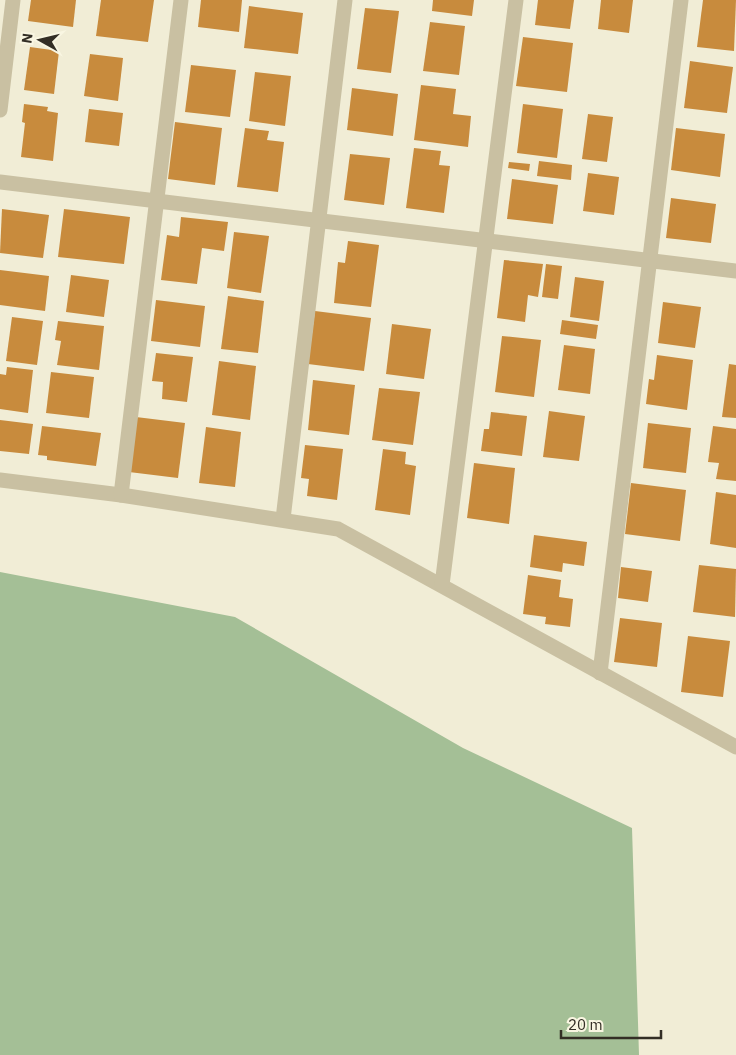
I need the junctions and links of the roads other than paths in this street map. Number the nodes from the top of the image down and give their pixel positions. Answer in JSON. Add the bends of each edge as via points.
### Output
{"nodes":[{"id":1,"x":13,"y":0,"type":"edge"},
{"id":2,"x":181,"y":0,"type":"edge"},
{"id":3,"x":345,"y":0,"type":"edge"},
{"id":4,"x":516,"y":0,"type":"edge"},
{"id":5,"x":681,"y":0,"type":"edge"},
{"id":6,"x":0,"y":110,"type":"edge"},
{"id":7,"x":0,"y":182,"type":"edge"},
{"id":8,"x":156,"y":201,"type":"junction"},
{"id":9,"x":319,"y":219,"type":"junction"},
{"id":10,"x":486,"y":240,"type":"junction"},
{"id":11,"x":650,"y":259,"type":"junction"},
{"id":12,"x":736,"y":271,"type":"edge"},
{"id":13,"x":0,"y":480,"type":"edge"},
{"id":14,"x":121,"y":495,"type":"junction"},
{"id":15,"x":282,"y":519,"type":"junction"},
{"id":16,"x":442,"y":585,"type":"junction"},
{"id":17,"x":600,"y":673,"type":"junction"},
{"id":18,"x":736,"y":747,"type":"edge"}],
"edges":[{"from":1,"to":6,"type":"street"},
{"from":2,"to":8,"type":"street"},
{"from":3,"to":9,"type":"street"},
{"from":4,"to":10,"type":"street"},
{"from":5,"to":11,"type":"street"},
{"from":7,"to":8,"type":"street"},
{"from":8,"to":9,"type":"street"},
{"from":8,"to":14,"type":"street"},
{"from":9,"to":10,"type":"street"},
{"from":9,"to":15,"type":"street"},
{"from":10,"to":11,"type":"street"},
{"from":10,"to":16,"type":"street"},
{"from":11,"to":12,"type":"street"},
{"from":11,"to":17,"type":"street"},
{"from":13,"to":14,"type":"street"},
{"from":14,"to":15,"type":"street"},
{"from":15,"to":16,"type":"street","via":[[338,530]]},
{"from":16,"to":17,"type":"street"},
{"from":17,"to":18,"type":"street"}]}
